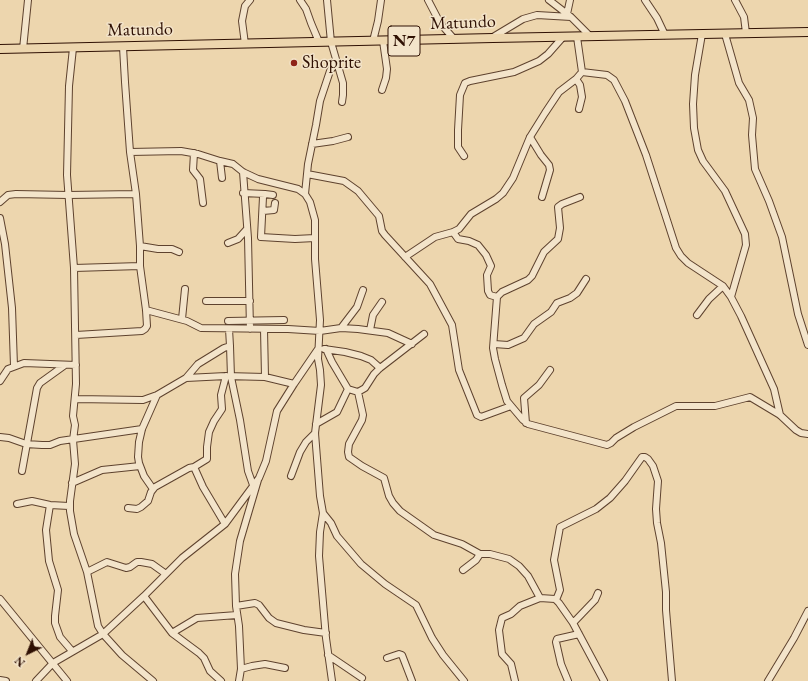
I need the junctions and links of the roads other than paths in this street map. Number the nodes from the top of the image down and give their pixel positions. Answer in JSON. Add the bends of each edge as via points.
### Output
{"nodes":[{"id":1,"x":28,"y":0,"type":"edge"},
{"id":2,"x":250,"y":0,"type":"edge"},
{"id":3,"x":300,"y":0,"type":"edge"},
{"id":4,"x":327,"y":0,"type":"edge"},
{"id":5,"x":381,"y":0,"type":"edge"},
{"id":6,"x":428,"y":0,"type":"edge"},
{"id":7,"x":549,"y":0,"type":"edge"},
{"id":8,"x":570,"y":0,"type":"edge"},
{"id":9,"x":645,"y":0,"type":"edge"},
{"id":10,"x":735,"y":0,"type":"edge"},
{"id":11,"x":569,"y":16,"type":"junction"},
{"id":12,"x":808,"y":32,"type":"edge"},
{"id":13,"x":702,"y":34,"type":"junction"},
{"id":14,"x":725,"y":34,"type":"junction"},
{"id":15,"x":746,"y":34,"type":"junction"},
{"id":16,"x":664,"y":35,"type":"junction"},
{"id":17,"x":590,"y":36,"type":"junction"},
{"id":18,"x":562,"y":37,"type":"junction"},
{"id":19,"x":577,"y":37,"type":"junction"},
{"id":20,"x":493,"y":38,"type":"junction"},
{"id":21,"x":454,"y":40,"type":"junction"},
{"id":22,"x":373,"y":41,"type":"junction"},
{"id":23,"x":383,"y":41,"type":"junction"},
{"id":24,"x":319,"y":42,"type":"junction"},
{"id":25,"x":331,"y":42,"type":"junction"},
{"id":26,"x":245,"y":44,"type":"junction"},
{"id":27,"x":124,"y":47,"type":"junction"},
{"id":28,"x":73,"y":48,"type":"junction"},
{"id":29,"x":0,"y":49,"type":"edge"},
{"id":30,"x":23,"y":49,"type":"junction"},
{"id":31,"x":336,"y":62,"type":"junction"},
{"id":32,"x":582,"y":72,"type":"junction"},
{"id":33,"x":576,"y":80,"type":"junction"},
{"id":34,"x":382,"y":90,"type":"dead end"},
{"id":35,"x":342,"y":102,"type":"dead end"},
{"id":36,"x":579,"y":109,"type":"dead end"},
{"id":37,"x":348,"y":137,"type":"dead end"},
{"id":38,"x":530,"y":137,"type":"junction"},
{"id":39,"x":312,"y":144,"type":"junction"},
{"id":40,"x":130,"y":152,"type":"junction"},
{"id":41,"x":194,"y":153,"type":"junction"},
{"id":42,"x":464,"y":156,"type":"dead end"},
{"id":43,"x":220,"y":161,"type":"junction"},
{"id":44,"x":243,"y":172,"type":"junction"},
{"id":45,"x":307,"y":174,"type":"junction"},
{"id":46,"x":222,"y":178,"type":"dead end"},
{"id":47,"x":243,"y":193,"type":"junction"},
{"id":48,"x":136,"y":194,"type":"junction"},
{"id":49,"x":265,"y":194,"type":"junction"},
{"id":50,"x":305,"y":194,"type":"junction"},
{"id":51,"x":68,"y":195,"type":"junction"},
{"id":52,"x":273,"y":195,"type":"dead end"},
{"id":53,"x":542,"y":197,"type":"dead end"},
{"id":54,"x":580,"y":197,"type":"dead end"},
{"id":55,"x":0,"y":202,"type":"edge"},
{"id":56,"x":203,"y":203,"type":"dead end"},
{"id":57,"x":275,"y":203,"type":"dead end"},
{"id":58,"x":263,"y":211,"type":"junction"},
{"id":59,"x":0,"y":218,"type":"edge"},
{"id":60,"x":247,"y":229,"type":"junction"},
{"id":61,"x":453,"y":232,"type":"junction"},
{"id":62,"x":315,"y":238,"type":"junction"},
{"id":63,"x":228,"y":243,"type":"dead end"},
{"id":64,"x":140,"y":246,"type":"junction"},
{"id":65,"x":179,"y":252,"type":"dead end"},
{"id":66,"x":405,"y":257,"type":"junction"},
{"id":67,"x":140,"y":266,"type":"junction"},
{"id":68,"x":74,"y":268,"type":"junction"},
{"id":69,"x":586,"y":279,"type":"dead end"},
{"id":70,"x":722,"y":286,"type":"junction"},
{"id":71,"x":185,"y":289,"type":"dead end"},
{"id":72,"x":363,"y":290,"type":"dead end"},
{"id":73,"x":498,"y":297,"type":"junction"},
{"id":74,"x":731,"y":297,"type":"junction"},
{"id":75,"x":250,"y":301,"type":"junction"},
{"id":76,"x":206,"y":302,"type":"dead end"},
{"id":77,"x":382,"y":302,"type":"dead end"},
{"id":78,"x":146,"y":310,"type":"junction"},
{"id":79,"x":697,"y":316,"type":"dead end"},
{"id":80,"x":182,"y":319,"type":"junction"},
{"id":81,"x":284,"y":320,"type":"dead end"},
{"id":82,"x":228,"y":321,"type":"dead end"},
{"id":83,"x":250,"y":321,"type":"junction"},
{"id":84,"x":341,"y":328,"type":"junction"},
{"id":85,"x":229,"y":329,"type":"junction"},
{"id":86,"x":250,"y":329,"type":"junction"},
{"id":87,"x":264,"y":329,"type":"junction"},
{"id":88,"x":370,"y":330,"type":"junction"},
{"id":89,"x":320,"y":331,"type":"junction"},
{"id":90,"x":424,"y":334,"type":"dead end"},
{"id":91,"x":76,"y":335,"type":"junction"},
{"id":92,"x":412,"y":344,"type":"junction"},
{"id":93,"x":494,"y":344,"type":"junction"},
{"id":94,"x":808,"y":345,"type":"edge"},
{"id":95,"x":230,"y":346,"type":"junction"},
{"id":96,"x":318,"y":348,"type":"junction"},
{"id":97,"x":326,"y":349,"type":"junction"},
{"id":98,"x":65,"y":365,"type":"junction"},
{"id":99,"x":76,"y":365,"type":"junction"},
{"id":100,"x":0,"y":368,"type":"edge"},
{"id":101,"x":11,"y":368,"type":"junction"},
{"id":102,"x":380,"y":368,"type":"junction"},
{"id":103,"x":550,"y":370,"type":"dead end"},
{"id":104,"x":229,"y":377,"type":"junction"},
{"id":105,"x":265,"y":377,"type":"junction"},
{"id":106,"x":186,"y":378,"type":"junction"},
{"id":107,"x":0,"y":381,"type":"edge"},
{"id":108,"x":294,"y":384,"type":"junction"},
{"id":109,"x":348,"y":389,"type":"junction"},
{"id":110,"x":358,"y":392,"type":"junction"},
{"id":111,"x":157,"y":395,"type":"junction"},
{"id":112,"x":75,"y":399,"type":"junction"},
{"id":113,"x":511,"y":406,"type":"junction"},
{"id":114,"x":780,"y":415,"type":"junction"},
{"id":115,"x":526,"y":423,"type":"junction"},
{"id":116,"x":316,"y":424,"type":"junction"},
{"id":117,"x":142,"y":429,"type":"junction"},
{"id":118,"x":315,"y":433,"type":"junction"},
{"id":119,"x":808,"y":434,"type":"edge"},
{"id":120,"x":0,"y":437,"type":"edge"},
{"id":121,"x":73,"y":440,"type":"junction"},
{"id":122,"x":26,"y":444,"type":"junction"},
{"id":123,"x":140,"y":466,"type":"junction"},
{"id":124,"x":194,"y":467,"type":"junction"},
{"id":125,"x":22,"y":471,"type":"dead end"},
{"id":126,"x":291,"y":476,"type":"dead end"},
{"id":127,"x":259,"y":478,"type":"junction"},
{"id":128,"x":72,"y":483,"type":"junction"},
{"id":129,"x":253,"y":485,"type":"junction"},
{"id":130,"x":153,"y":489,"type":"junction"},
{"id":131,"x":17,"y":504,"type":"dead end"},
{"id":132,"x":50,"y":505,"type":"junction"},
{"id":133,"x":70,"y":506,"type":"junction"},
{"id":134,"x":128,"y":508,"type":"dead end"},
{"id":135,"x":323,"y":512,"type":"junction"},
{"id":136,"x":225,"y":524,"type":"junction"},
{"id":137,"x":480,"y":554,"type":"junction"},
{"id":138,"x":463,"y":570,"type":"dead end"},
{"id":139,"x":87,"y":572,"type":"junction"},
{"id":140,"x":166,"y":574,"type":"junction"},
{"id":141,"x":598,"y":593,"type":"dead end"},
{"id":142,"x":144,"y":596,"type":"junction"},
{"id":143,"x":540,"y":598,"type":"junction"},
{"id":144,"x":0,"y":599,"type":"edge"},
{"id":145,"x":556,"y":600,"type":"junction"},
{"id":146,"x":236,"y":606,"type":"junction"},
{"id":147,"x":808,"y":611,"type":"edge"},
{"id":148,"x":237,"y":615,"type":"junction"},
{"id":149,"x":573,"y":623,"type":"junction"},
{"id":150,"x":172,"y":633,"type":"junction"},
{"id":151,"x":326,"y":633,"type":"junction"},
{"id":152,"x":103,"y":634,"type":"junction"},
{"id":153,"x":579,"y":634,"type":"junction"},
{"id":154,"x":72,"y":651,"type":"junction"},
{"id":155,"x":328,"y":655,"type":"junction"},
{"id":156,"x":387,"y":658,"type":"dead end"},
{"id":157,"x":53,"y":663,"type":"junction"},
{"id":158,"x":285,"y":668,"type":"dead end"},
{"id":159,"x":241,"y":669,"type":"junction"},
{"id":160,"x":362,"y":678,"type":"dead end"},
{"id":161,"x":0,"y":680,"type":"edge"},
{"id":162,"x":6,"y":681,"type":"edge"},
{"id":163,"x":36,"y":681,"type":"edge"},
{"id":164,"x":67,"y":681,"type":"edge"},
{"id":165,"x":153,"y":681,"type":"edge"},
{"id":166,"x":221,"y":681,"type":"edge"},
{"id":167,"x":239,"y":681,"type":"edge"},
{"id":168,"x":332,"y":681,"type":"edge"},
{"id":169,"x":412,"y":681,"type":"edge"},
{"id":170,"x":464,"y":681,"type":"edge"},
{"id":171,"x":515,"y":681,"type":"edge"},
{"id":172,"x":568,"y":681,"type":"edge"},
{"id":173,"x":604,"y":681,"type":"edge"},
{"id":174,"x":672,"y":681,"type":"edge"},
{"id":175,"x":768,"y":681,"type":"edge"}],
"edges":[{"from":1,"to":30,"type":"street"},
{"from":2,"to":26,"type":"street","via":[[245,6],[242,21]]},
{"from":3,"to":24,"type":"street"},
{"from":4,"to":25,"type":"street"},
{"from":5,"to":22,"type":"street"},
{"from":6,"to":21,"type":"street","via":[[440,23]]},
{"from":7,"to":11,"type":"street"},
{"from":8,"to":11,"type":"street"},
{"from":9,"to":16,"type":"street"},
{"from":10,"to":15,"type":"street","via":[[744,17]]},
{"from":11,"to":17,"type":"street"},
{"from":11,"to":20,"type":"street","via":[[529,16]]},
{"from":12,"to":15,"type":"main road","name":"Matundo","number":"N7"},
{"from":13,"to":14,"type":"main road","name":"Matundo","number":"N7"},
{"from":13,"to":16,"type":"main road","name":"Matundo","number":"N7"},
{"from":13,"to":74,"type":"street","via":[[692,104],[698,150],[725,191],[746,240]]},
{"from":14,"to":15,"type":"main road","name":"Matundo","number":"N7"},
{"from":14,"to":94,"type":"street","via":[[739,83],[749,100],[753,118],[755,169],[782,237],[798,314]]},
{"from":16,"to":17,"type":"main road","name":"Matundo","number":"N7"},
{"from":17,"to":19,"type":"main road","name":"Matundo","number":"N7"},
{"from":18,"to":19,"type":"main road","name":"Matundo","number":"N7"},
{"from":18,"to":20,"type":"main road","name":"Matundo","number":"N7"},
{"from":18,"to":42,"type":"street","via":[[548,54],[538,61],[514,72],[465,83],[460,95],[458,130],[458,147]]},
{"from":19,"to":32,"type":"street"},
{"from":20,"to":21,"type":"main road","name":"Matundo","number":"N7"},
{"from":21,"to":23,"type":"main road","name":"Matundo","number":"N7"},
{"from":22,"to":23,"type":"main road","name":"Matundo","number":"N7"},
{"from":22,"to":25,"type":"main road","name":"Matundo","number":"N7"},
{"from":23,"to":34,"type":"street","via":[[387,69]]},
{"from":24,"to":25,"type":"main road","name":"Matundo","number":"N7"},
{"from":24,"to":26,"type":"main road","name":"Matundo","number":"N7"},
{"from":25,"to":31,"type":"street"},
{"from":26,"to":27,"type":"main road","name":"Matundo","number":"N7"},
{"from":27,"to":28,"type":"main road","name":"Matundo","number":"N7"},
{"from":27,"to":40,"type":"street"},
{"from":28,"to":30,"type":"main road","name":"Matundo","number":"N7"},
{"from":28,"to":51,"type":"street","via":[[67,129]]},
{"from":29,"to":30,"type":"main road","name":"Matundo","number":"N7"},
{"from":31,"to":35,"type":"street","via":[[343,83]]},
{"from":31,"to":39,"type":"street","via":[[320,101]]},
{"from":32,"to":33,"type":"street"},
{"from":32,"to":70,"type":"street","via":[[607,75],[614,80],[646,155],[676,248],[688,263]]},
{"from":33,"to":36,"type":"street","via":[[580,85],[582,97]]},
{"from":33,"to":38,"type":"street","via":[[557,95]]},
{"from":37,"to":39,"type":"street"},
{"from":38,"to":53,"type":"street","via":[[549,165],[550,170]]},
{"from":38,"to":61,"type":"street","via":[[513,178],[503,193],[471,214],[462,227]]},
{"from":39,"to":45,"type":"street"},
{"from":40,"to":41,"type":"street"},
{"from":40,"to":48,"type":"street"},
{"from":41,"to":43,"type":"street"},
{"from":41,"to":56,"type":"street","via":[[193,170],[200,179]]},
{"from":43,"to":44,"type":"street","via":[[233,164]]},
{"from":43,"to":46,"type":"street"},
{"from":44,"to":47,"type":"street"},
{"from":44,"to":50,"type":"street","via":[[258,179],[298,189]]},
{"from":45,"to":50,"type":"street"},
{"from":45,"to":66,"type":"street","via":[[344,181],[358,191],[379,216],[382,231]]},
{"from":47,"to":49,"type":"street"},
{"from":47,"to":60,"type":"street"},
{"from":48,"to":51,"type":"street"},
{"from":48,"to":64,"type":"street"},
{"from":49,"to":52,"type":"street"},
{"from":49,"to":58,"type":"street"},
{"from":50,"to":62,"type":"street","via":[[313,211]]},
{"from":51,"to":55,"type":"street","via":[[16,194],[8,195]]},
{"from":51,"to":68,"type":"street"},
{"from":54,"to":73,"type":"street","via":[[558,207],[558,239],[544,252],[532,276],[502,292]]},
{"from":57,"to":58,"type":"street","via":[[274,210]]},
{"from":58,"to":62,"type":"street","via":[[260,224],[262,238]]},
{"from":59,"to":101,"type":"street","via":[[12,308]]},
{"from":60,"to":63,"type":"street","via":[[238,240]]},
{"from":60,"to":75,"type":"street"},
{"from":61,"to":66,"type":"street","via":[[435,237]]},
{"from":61,"to":73,"type":"street","via":[[458,239],[478,245],[486,255],[491,266],[487,276],[488,291],[490,295]]},
{"from":62,"to":89,"type":"street"},
{"from":64,"to":65,"type":"street"},
{"from":64,"to":67,"type":"street"},
{"from":66,"to":113,"type":"street","via":[[430,284],[452,325],[459,370],[477,415],[481,417]]},
{"from":67,"to":68,"type":"street"},
{"from":67,"to":78,"type":"street"},
{"from":68,"to":91,"type":"street"},
{"from":69,"to":93,"type":"street","via":[[577,293],[557,303],[551,312],[534,324],[524,338],[508,345]]},
{"from":70,"to":74,"type":"street"},
{"from":70,"to":79,"type":"street"},
{"from":71,"to":80,"type":"street"},
{"from":72,"to":84,"type":"street","via":[[357,307]]},
{"from":73,"to":93,"type":"street"},
{"from":74,"to":114,"type":"street","via":[[774,389]]},
{"from":75,"to":76,"type":"street"},
{"from":75,"to":83,"type":"street"},
{"from":77,"to":88,"type":"street","via":[[373,315]]},
{"from":78,"to":80,"type":"street"},
{"from":78,"to":91,"type":"street","via":[[147,326],[144,330]]},
{"from":80,"to":85,"type":"street","via":[[200,328]]},
{"from":81,"to":83,"type":"street"},
{"from":82,"to":83,"type":"street"},
{"from":83,"to":86,"type":"street"},
{"from":84,"to":88,"type":"street"},
{"from":84,"to":89,"type":"street"},
{"from":85,"to":86,"type":"street"},
{"from":85,"to":95,"type":"street"},
{"from":86,"to":87,"type":"street"},
{"from":87,"to":89,"type":"street"},
{"from":87,"to":105,"type":"street"},
{"from":88,"to":92,"type":"street","via":[[392,334]]},
{"from":89,"to":96,"type":"street"},
{"from":90,"to":92,"type":"street"},
{"from":91,"to":99,"type":"street"},
{"from":92,"to":102,"type":"street"},
{"from":93,"to":113,"type":"street","via":[[494,355],[502,385]]},
{"from":95,"to":104,"type":"street"},
{"from":95,"to":106,"type":"street","via":[[198,364]]},
{"from":96,"to":97,"type":"street"},
{"from":96,"to":108,"type":"street"},
{"from":96,"to":116,"type":"street","via":[[320,385]]},
{"from":97,"to":102,"type":"street","via":[[361,356]]},
{"from":97,"to":109,"type":"street"},
{"from":98,"to":99,"type":"street"},
{"from":98,"to":101,"type":"street","via":[[29,362]]},
{"from":98,"to":122,"type":"street","via":[[37,388]]},
{"from":99,"to":112,"type":"street"},
{"from":100,"to":101,"type":"street"},
{"from":101,"to":107,"type":"street"},
{"from":102,"to":110,"type":"street","via":[[365,388]]},
{"from":103,"to":115,"type":"street","via":[[539,385],[524,398]]},
{"from":104,"to":105,"type":"street"},
{"from":104,"to":106,"type":"street"},
{"from":104,"to":124,"type":"street","via":[[221,395],[222,409],[209,432],[207,460]]},
{"from":104,"to":129,"type":"street"},
{"from":105,"to":108,"type":"street"},
{"from":106,"to":111,"type":"street"},
{"from":108,"to":127,"type":"street","via":[[277,411],[266,461]]},
{"from":109,"to":110,"type":"street"},
{"from":109,"to":116,"type":"street","via":[[337,412]]},
{"from":110,"to":137,"type":"street","via":[[363,415],[349,444],[349,457],[384,478],[393,503],[417,523],[434,535],[462,544]]},
{"from":111,"to":112,"type":"street","via":[[143,400]]},
{"from":111,"to":117,"type":"street"},
{"from":112,"to":121,"type":"street"},
{"from":113,"to":115,"type":"street"},
{"from":114,"to":115,"type":"street","via":[[750,397],[714,406],[678,406],[634,427],[607,445]]},
{"from":114,"to":119,"type":"street","via":[[796,430]]},
{"from":116,"to":118,"type":"street"},
{"from":117,"to":121,"type":"street"},
{"from":117,"to":123,"type":"street","via":[[138,456]]},
{"from":118,"to":126,"type":"street","via":[[300,452]]},
{"from":118,"to":135,"type":"street"},
{"from":120,"to":122,"type":"street"},
{"from":121,"to":122,"type":"street","via":[[50,445]]},
{"from":121,"to":128,"type":"street","via":[[75,464]]},
{"from":122,"to":125,"type":"street"},
{"from":123,"to":128,"type":"street","via":[[102,470]]},
{"from":123,"to":130,"type":"street"},
{"from":124,"to":130,"type":"street"},
{"from":124,"to":136,"type":"street"},
{"from":127,"to":129,"type":"street"},
{"from":127,"to":146,"type":"street","via":[[239,545]]},
{"from":128,"to":133,"type":"street"},
{"from":129,"to":136,"type":"street"},
{"from":130,"to":134,"type":"street","via":[[148,502],[137,509]]},
{"from":131,"to":132,"type":"street","via":[[32,501]]},
{"from":132,"to":133,"type":"street"},
{"from":132,"to":154,"type":"street","via":[[46,530],[48,561],[58,590],[55,623],[60,636]]},
{"from":133,"to":139,"type":"street","via":[[74,534]]},
{"from":135,"to":151,"type":"street","via":[[319,556]]},
{"from":135,"to":170,"type":"street","via":[[337,536],[361,564],[416,605],[432,638]]},
{"from":136,"to":140,"type":"street"},
{"from":137,"to":138,"type":"street"},
{"from":137,"to":143,"type":"street","via":[[509,559],[519,566],[528,576]]},
{"from":139,"to":140,"type":"street","via":[[107,562],[126,568],[141,562],[152,564]]},
{"from":139,"to":152,"type":"street","via":[[96,620]]},
{"from":140,"to":142,"type":"street"},
{"from":141,"to":149,"type":"street","via":[[595,600]]},
{"from":142,"to":150,"type":"street"},
{"from":142,"to":152,"type":"street"},
{"from":143,"to":145,"type":"street"},
{"from":143,"to":171,"type":"street","via":[[520,606],[502,618],[499,630],[502,654],[511,664]]},
{"from":144,"to":157,"type":"street"},
{"from":145,"to":149,"type":"street"},
{"from":145,"to":174,"type":"street","via":[[560,590],[554,560],[560,527],[596,509],[610,498],[642,457],[648,458],[658,481],[656,516],[666,592]]},
{"from":146,"to":148,"type":"street"},
{"from":146,"to":151,"type":"street","via":[[257,604],[276,623]]},
{"from":147,"to":175,"type":"street"},
{"from":148,"to":150,"type":"street","via":[[197,618]]},
{"from":148,"to":159,"type":"street"},
{"from":149,"to":153,"type":"street"},
{"from":150,"to":166,"type":"street","via":[[199,653],[210,671]]},
{"from":151,"to":155,"type":"street"},
{"from":152,"to":154,"type":"street"},
{"from":152,"to":165,"type":"street"},
{"from":153,"to":172,"type":"street","via":[[557,639],[556,642]]},
{"from":153,"to":173,"type":"street"},
{"from":154,"to":157,"type":"street"},
{"from":155,"to":160,"type":"street"},
{"from":155,"to":168,"type":"street"},
{"from":156,"to":169,"type":"street","via":[[401,654]]},
{"from":157,"to":163,"type":"street"},
{"from":157,"to":164,"type":"street"},
{"from":158,"to":159,"type":"street","via":[[265,664]]},
{"from":159,"to":167,"type":"street"},
{"from":161,"to":162,"type":"street"}]}
